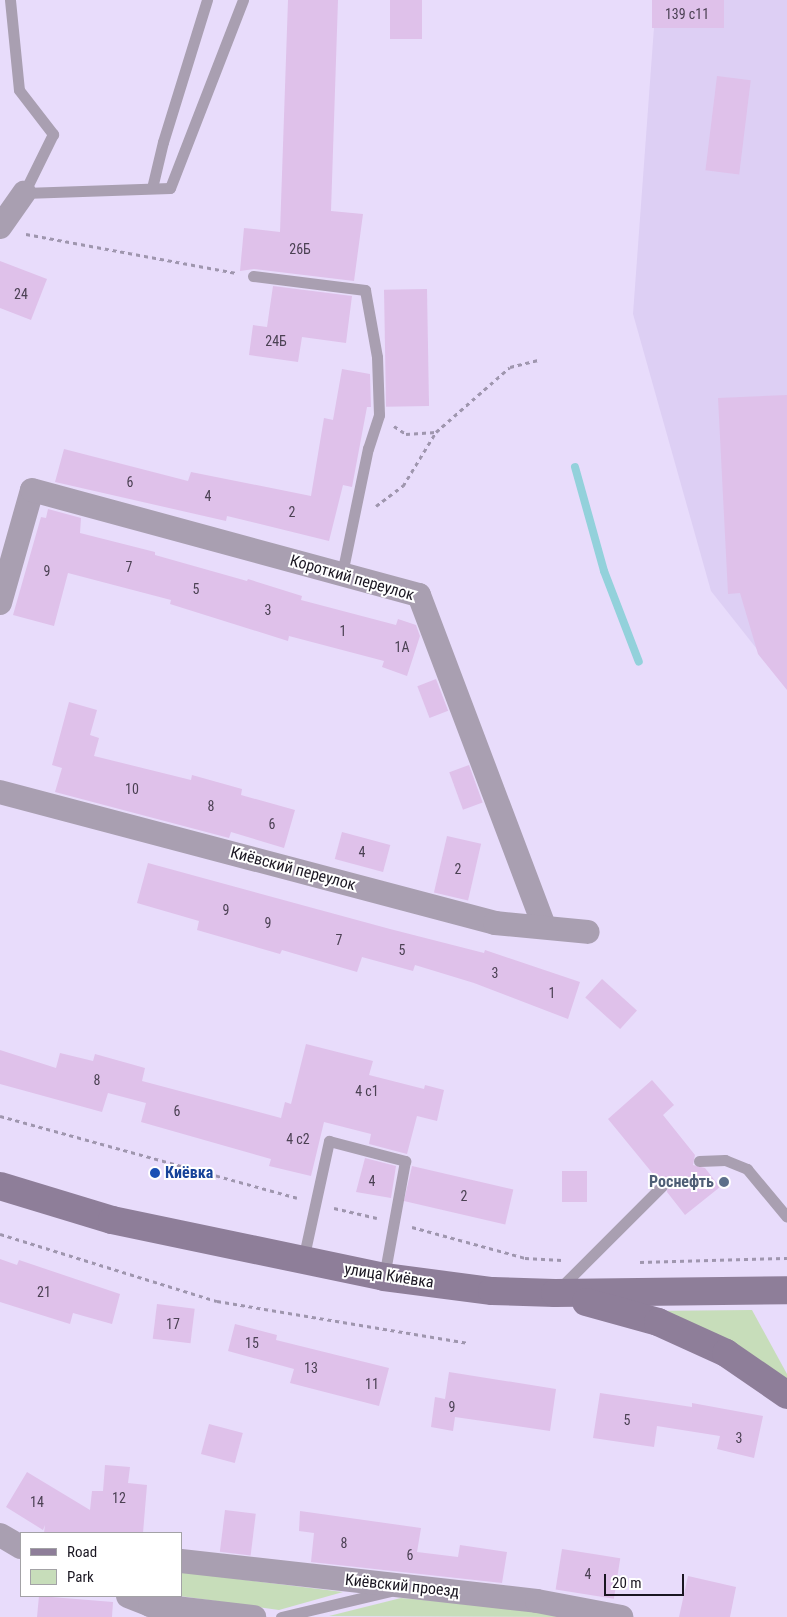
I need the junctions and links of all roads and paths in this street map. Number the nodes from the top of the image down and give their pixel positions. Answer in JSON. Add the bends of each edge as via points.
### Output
{"nodes":[{"id":1,"x":10,"y":0,"type":"edge"},
{"id":2,"x":207,"y":0,"type":"edge"},
{"id":3,"x":243,"y":0,"type":"edge"},
{"id":4,"x":152,"y":188,"type":"junction"},
{"id":5,"x":24,"y":193,"type":"junction"},
{"id":6,"x":0,"y":227,"type":"edge"},
{"id":7,"x":23,"y":233,"type":"dead end"},
{"id":8,"x":253,"y":276,"type":"joint"},
{"id":9,"x":538,"y":360,"type":"dead end"},
{"id":10,"x":379,"y":415,"type":"junction"},
{"id":11,"x":436,"y":432,"type":"junction"},
{"id":12,"x":352,"y":522,"type":"junction"},
{"id":13,"x":342,"y":574,"type":"junction"},
{"id":14,"x":0,"y":603,"type":"edge"},
{"id":15,"x":0,"y":792,"type":"edge"},
{"id":16,"x":544,"y":925,"type":"junction"},
{"id":17,"x":588,"y":932,"type":"dead end"},
{"id":18,"x":699,"y":1161,"type":"dead end"},
{"id":19,"x":0,"y":1186,"type":"edge"},
{"id":20,"x":662,"y":1186,"type":"dead end"},
{"id":21,"x":787,"y":1217,"type":"edge"},
{"id":22,"x":0,"y":1234,"type":"edge"},
{"id":23,"x":303,"y":1260,"type":"junction"},
{"id":24,"x":384,"y":1277,"type":"junction"},
{"id":25,"x":787,"y":1290,"type":"edge"},
{"id":26,"x":555,"y":1293,"type":"junction"},
{"id":27,"x":469,"y":1343,"type":"dead end"},
{"id":28,"x":787,"y":1395,"type":"edge"},
{"id":29,"x":0,"y":1534,"type":"edge"},
{"id":30,"x":20,"y":1546,"type":"edge"},
{"id":31,"x":182,"y":1561,"type":"edge"},
{"id":32,"x":409,"y":1587,"type":"junction"},
{"id":33,"x":130,"y":1597,"type":"edge"},
{"id":34,"x":254,"y":1617,"type":"edge"},
{"id":35,"x":280,"y":1617,"type":"edge"},
{"id":36,"x":621,"y":1617,"type":"edge"}],
"edges":[{"from":1,"to":5,"type":"lane","via":[[19,90],[52,134]]},
{"from":2,"to":4,"type":"lane"},
{"from":3,"to":4,"type":"lane","via":[[170,188]]},
{"from":4,"to":5,"type":"lane"},
{"from":5,"to":6,"type":"street"},
{"from":7,"to":8,"type":"path"},
{"from":8,"to":10,"type":"lane","via":[[365,290],[377,357]]},
{"from":9,"to":11,"type":"path","via":[[510,367]]},
{"from":10,"to":11,"type":"path","via":[[406,434]]},
{"from":10,"to":12,"type":"lane"},
{"from":11,"to":12,"type":"path","via":[[403,486]]},
{"from":12,"to":13,"type":"lane"},
{"from":13,"to":14,"type":"street","name":"Короткий переулок","via":[[32,490]]},
{"from":13,"to":16,"type":"street","name":"Короткий переулок","via":[[419,595]]},
{"from":15,"to":16,"type":"street","name":"Киёвский переулок","via":[[495,923]]},
{"from":16,"to":17,"type":"street","name":"Киёвский переулок"},
{"from":18,"to":21,"type":"lane","via":[[725,1160],[747,1169]]},
{"from":19,"to":23,"type":"main road","name":"улица Киёвка","via":[[112,1220]]},
{"from":20,"to":26,"type":"lane"},
{"from":22,"to":27,"type":"path","via":[[216,1300]]},
{"from":23,"to":24,"type":"main road","name":"улица Киёвка"},
{"from":23,"to":24,"type":"lane","via":[[328,1142],[405,1161]]},
{"from":24,"to":26,"type":"main road","name":"улица Киёвка","via":[[492,1291]]},
{"from":25,"to":26,"type":"main road","name":"улица Киёвка"},
{"from":26,"to":28,"type":"main road","via":[[658,1322],[726,1353]]},
{"from":29,"to":30,"type":"street"},
{"from":31,"to":32,"type":"street","name":"Киёвский проезд"},
{"from":32,"to":35,"type":"lane"},
{"from":32,"to":36,"type":"street","name":"Киёвский проезд","via":[[537,1600]]},
{"from":33,"to":34,"type":"street","via":[[150,1605]]}]}
